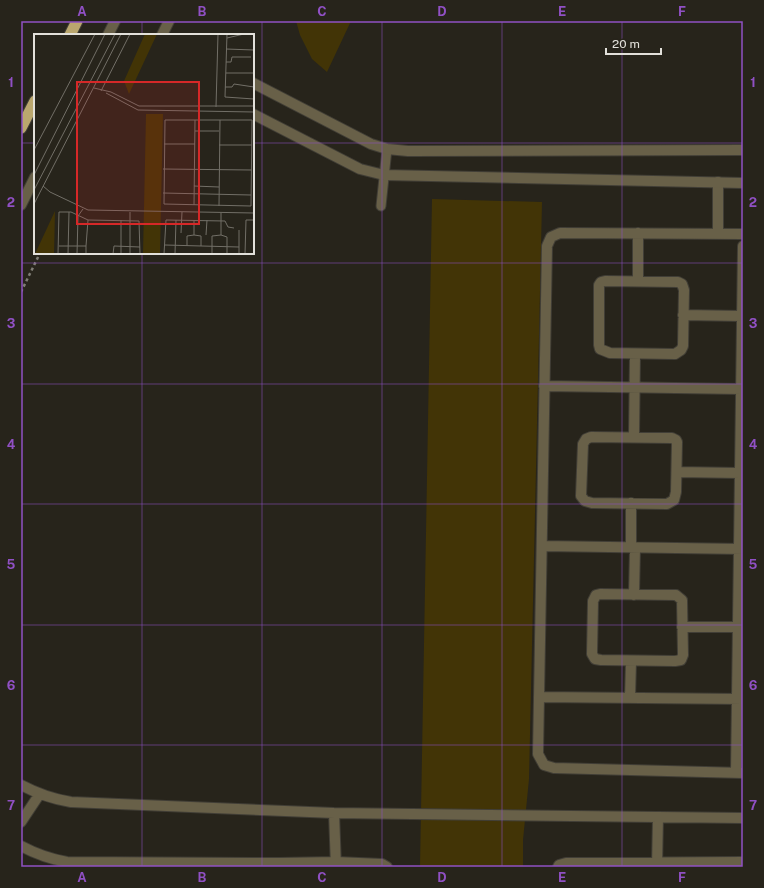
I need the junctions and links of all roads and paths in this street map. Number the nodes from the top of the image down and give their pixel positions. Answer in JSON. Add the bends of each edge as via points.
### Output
{"nodes":[{"id":1,"x":77,"y":21,"type":"edge"},
{"id":2,"x":115,"y":21,"type":"edge"},
{"id":3,"x":169,"y":21,"type":"edge"},
{"id":4,"x":70,"y":34,"type":"edge"},
{"id":5,"x":108,"y":34,"type":"edge"},
{"id":6,"x":162,"y":34,"type":"edge"},
{"id":7,"x":254,"y":84,"type":"edge"},
{"id":8,"x":34,"y":103,"type":"edge"},
{"id":9,"x":254,"y":115,"type":"edge"},
{"id":10,"x":21,"y":128,"type":"edge"},
{"id":11,"x":387,"y":149,"type":"junction"},
{"id":12,"x":743,"y":150,"type":"edge"},
{"id":13,"x":384,"y":175,"type":"junction"},
{"id":14,"x":34,"y":179,"type":"edge"},
{"id":15,"x":718,"y":182,"type":"junction"},
{"id":16,"x":743,"y":183,"type":"edge"},
{"id":17,"x":21,"y":204,"type":"edge"},
{"id":18,"x":381,"y":206,"type":"dead end"},
{"id":19,"x":638,"y":233,"type":"junction"},
{"id":20,"x":718,"y":234,"type":"junction"},
{"id":21,"x":743,"y":234,"type":"edge"},
{"id":22,"x":743,"y":246,"type":"edge"},
{"id":23,"x":40,"y":254,"type":"edge"},
{"id":24,"x":638,"y":281,"type":"junction"},
{"id":25,"x":21,"y":292,"type":"edge"},
{"id":26,"x":742,"y":310,"type":"edge"},
{"id":27,"x":683,"y":315,"type":"junction"},
{"id":28,"x":635,"y":354,"type":"junction"},
{"id":29,"x":544,"y":386,"type":"junction"},
{"id":30,"x":635,"y":388,"type":"junction"},
{"id":31,"x":741,"y":389,"type":"junction"},
{"id":32,"x":634,"y":437,"type":"junction"},
{"id":33,"x":677,"y":472,"type":"junction"},
{"id":34,"x":740,"y":473,"type":"junction"},
{"id":35,"x":631,"y":504,"type":"junction"},
{"id":36,"x":542,"y":546,"type":"junction"},
{"id":37,"x":633,"y":548,"type":"junction"},
{"id":38,"x":741,"y":549,"type":"edge"},
{"id":39,"x":634,"y":595,"type":"junction"},
{"id":40,"x":682,"y":627,"type":"junction"},
{"id":41,"x":738,"y":627,"type":"junction"},
{"id":42,"x":740,"y":652,"type":"edge"},
{"id":43,"x":631,"y":661,"type":"junction"},
{"id":44,"x":539,"y":697,"type":"junction"},
{"id":45,"x":630,"y":698,"type":"junction"},
{"id":46,"x":740,"y":699,"type":"edge"},
{"id":47,"x":739,"y":773,"type":"edge"},
{"id":48,"x":21,"y":786,"type":"edge"},
{"id":49,"x":39,"y":795,"type":"junction"},
{"id":50,"x":334,"y":813,"type":"junction"},
{"id":51,"x":658,"y":817,"type":"junction"},
{"id":52,"x":743,"y":818,"type":"edge"},
{"id":53,"x":21,"y":822,"type":"edge"},
{"id":54,"x":21,"y":846,"type":"edge"},
{"id":55,"x":67,"y":864,"type":"edge"},
{"id":56,"x":738,"y":864,"type":"edge"},
{"id":57,"x":202,"y":865,"type":"edge"},
{"id":58,"x":279,"y":865,"type":"edge"},
{"id":59,"x":336,"y":865,"type":"edge"},
{"id":60,"x":591,"y":865,"type":"edge"},
{"id":61,"x":621,"y":865,"type":"edge"},
{"id":62,"x":657,"y":865,"type":"edge"},
{"id":63,"x":388,"y":867,"type":"edge"},
{"id":64,"x":558,"y":867,"type":"edge"}],
"edges":[{"from":1,"to":4,"type":"highway"},
{"from":2,"to":5,"type":"street"},
{"from":3,"to":6,"type":"street"},
{"from":7,"to":11,"type":"street","via":[[353,135]]},
{"from":8,"to":10,"type":"highway"},
{"from":9,"to":13,"type":"street","via":[[360,169]]},
{"from":11,"to":12,"type":"street"},
{"from":11,"to":13,"type":"lane"},
{"from":13,"to":15,"type":"street"},
{"from":13,"to":18,"type":"lane"},
{"from":14,"to":17,"type":"street"},
{"from":15,"to":16,"type":"street"},
{"from":15,"to":20,"type":"street"},
{"from":19,"to":20,"type":"street"},
{"from":19,"to":24,"type":"street"},
{"from":19,"to":29,"type":"street","via":[[560,233],[551,237],[546,246]]},
{"from":20,"to":21,"type":"street"},
{"from":22,"to":26,"type":"street"},
{"from":23,"to":25,"type":"path"},
{"from":24,"to":27,"type":"street","via":[[682,284]]},
{"from":24,"to":28,"type":"street","via":[[605,281],[599,285],[600,349],[610,353]]},
{"from":26,"to":27,"type":"street"},
{"from":26,"to":31,"type":"street"},
{"from":27,"to":28,"type":"street","via":[[683,346],[678,353]]},
{"from":28,"to":30,"type":"street"},
{"from":29,"to":30,"type":"street"},
{"from":29,"to":36,"type":"street"},
{"from":30,"to":31,"type":"street"},
{"from":30,"to":32,"type":"street"},
{"from":31,"to":34,"type":"street"},
{"from":32,"to":33,"type":"street","via":[[676,440]]},
{"from":32,"to":35,"type":"street","via":[[591,437],[583,444],[581,496],[585,501]]},
{"from":33,"to":34,"type":"street"},
{"from":33,"to":35,"type":"street","via":[[674,500],[667,504]]},
{"from":34,"to":38,"type":"street"},
{"from":35,"to":37,"type":"street"},
{"from":36,"to":37,"type":"street"},
{"from":36,"to":44,"type":"street"},
{"from":37,"to":38,"type":"street"},
{"from":37,"to":39,"type":"street"},
{"from":38,"to":41,"type":"street"},
{"from":39,"to":40,"type":"street","via":[[680,597]]},
{"from":39,"to":43,"type":"street","via":[[600,594],[596,595],[593,601],[594,659]]},
{"from":40,"to":41,"type":"street"},
{"from":40,"to":43,"type":"street","via":[[681,660]]},
{"from":41,"to":42,"type":"street"},
{"from":42,"to":46,"type":"street"},
{"from":43,"to":45,"type":"street"},
{"from":44,"to":45,"type":"street"},
{"from":44,"to":47,"type":"street","via":[[538,754],[544,765],[554,768]]},
{"from":45,"to":46,"type":"street"},
{"from":46,"to":47,"type":"street"},
{"from":48,"to":49,"type":"street"},
{"from":49,"to":50,"type":"street","via":[[72,802]]},
{"from":49,"to":53,"type":"street"},
{"from":50,"to":51,"type":"street"},
{"from":50,"to":59,"type":"street"},
{"from":51,"to":52,"type":"street"},
{"from":51,"to":62,"type":"street"},
{"from":54,"to":55,"type":"street"},
{"from":55,"to":57,"type":"street"},
{"from":56,"to":62,"type":"street"},
{"from":57,"to":58,"type":"street"},
{"from":58,"to":59,"type":"street"},
{"from":59,"to":63,"type":"street","via":[[382,864]]},
{"from":60,"to":61,"type":"street"},
{"from":60,"to":64,"type":"street","via":[[566,863]]},
{"from":61,"to":62,"type":"street"}]}
